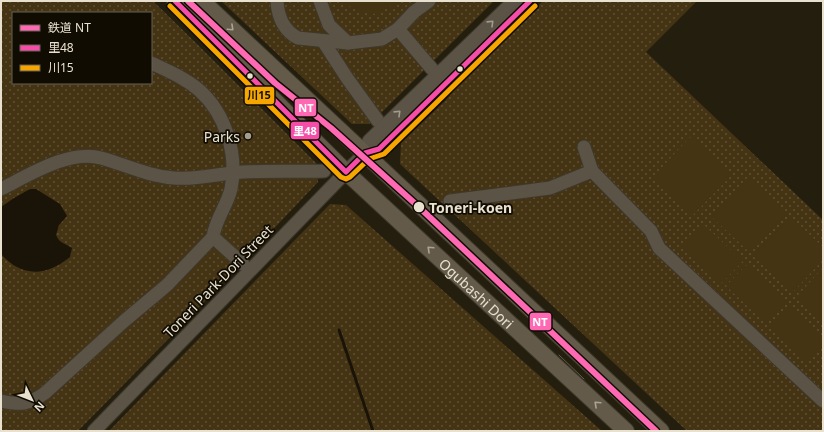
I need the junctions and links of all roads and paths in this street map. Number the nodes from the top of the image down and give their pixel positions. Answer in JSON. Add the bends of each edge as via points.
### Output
{"nodes":[{"id":1,"x":175,"y":1,"type":"edge"},
{"id":2,"x":202,"y":1,"type":"edge"},
{"id":3,"x":277,"y":1,"type":"edge"},
{"id":4,"x":320,"y":1,"type":"edge"},
{"id":5,"x":428,"y":1,"type":"edge"},
{"id":6,"x":514,"y":1,"type":"edge"},
{"id":7,"x":530,"y":1,"type":"edge"},
{"id":8,"x":398,"y":29,"type":"junction"},
{"id":9,"x":323,"y":41,"type":"junction"},
{"id":10,"x":348,"y":43,"type":"junction"},
{"id":11,"x":152,"y":63,"type":"edge"},
{"id":12,"x":432,"y":69,"type":"dead end"},
{"id":13,"x":378,"y":121,"type":"dead end"},
{"id":14,"x":584,"y":147,"type":"dead end"},
{"id":15,"x":365,"y":153,"type":"junction"},
{"id":16,"x":324,"y":171,"type":"dead end"},
{"id":17,"x":592,"y":171,"type":"junction"},
{"id":18,"x":346,"y":172,"type":"junction"},
{"id":19,"x":233,"y":173,"type":"junction"},
{"id":20,"x":1,"y":189,"type":"edge"},
{"id":21,"x":450,"y":201,"type":"dead end"},
{"id":22,"x":214,"y":238,"type":"junction"},
{"id":23,"x":243,"y":264,"type":"dead end"},
{"id":24,"x":823,"y":400,"type":"edge"},
{"id":25,"x":1,"y":401,"type":"edge"},
{"id":26,"x":94,"y":431,"type":"edge"},
{"id":27,"x":626,"y":431,"type":"edge"},
{"id":28,"x":661,"y":431,"type":"edge"}],
"edges":[{"from":1,"to":18,"type":"main road","name":"Ogubashi Dori"},
{"from":2,"to":15,"type":"main road","name":"Ogubashi Dori","one_way":true},
{"from":3,"to":9,"type":"street","via":[[282,23],[291,34],[298,38]]},
{"from":4,"to":10,"type":"street","via":[[329,25]]},
{"from":5,"to":8,"type":"street"},
{"from":15,"to":6,"type":"street","name":"Toneri Park-Dori Street","one_way":true,"via":[[369,141]]},
{"from":7,"to":15,"type":"street","name":"Toneri Park-Dori Street","via":[[379,149]]},
{"from":8,"to":10,"type":"street","via":[[382,38]]},
{"from":8,"to":12,"type":"street"},
{"from":9,"to":10,"type":"street"},
{"from":9,"to":13,"type":"street"},
{"from":11,"to":19,"type":"street","via":[[184,78],[211,103],[227,132]]},
{"from":14,"to":17,"type":"street"},
{"from":15,"to":18,"type":"street","name":"Toneri Park-Dori Street"},
{"from":15,"to":28,"type":"main road","name":"Ogubashi Dori"},
{"from":16,"to":19,"type":"street"},
{"from":17,"to":21,"type":"street","via":[[550,188]]},
{"from":17,"to":24,"type":"street","via":[[651,231],[659,248]]},
{"from":18,"to":26,"type":"street","name":"Toneri Park-Dori Street"},
{"from":27,"to":18,"type":"main road","name":"Ogubashi Dori","one_way":true},
{"from":19,"to":20,"type":"street","via":[[174,178],[153,175],[87,156],[68,158]]},
{"from":19,"to":22,"type":"street","via":[[227,203],[214,229]]},
{"from":22,"to":23,"type":"street"},
{"from":22,"to":25,"type":"street","via":[[167,285],[45,393],[22,404]]}]}
